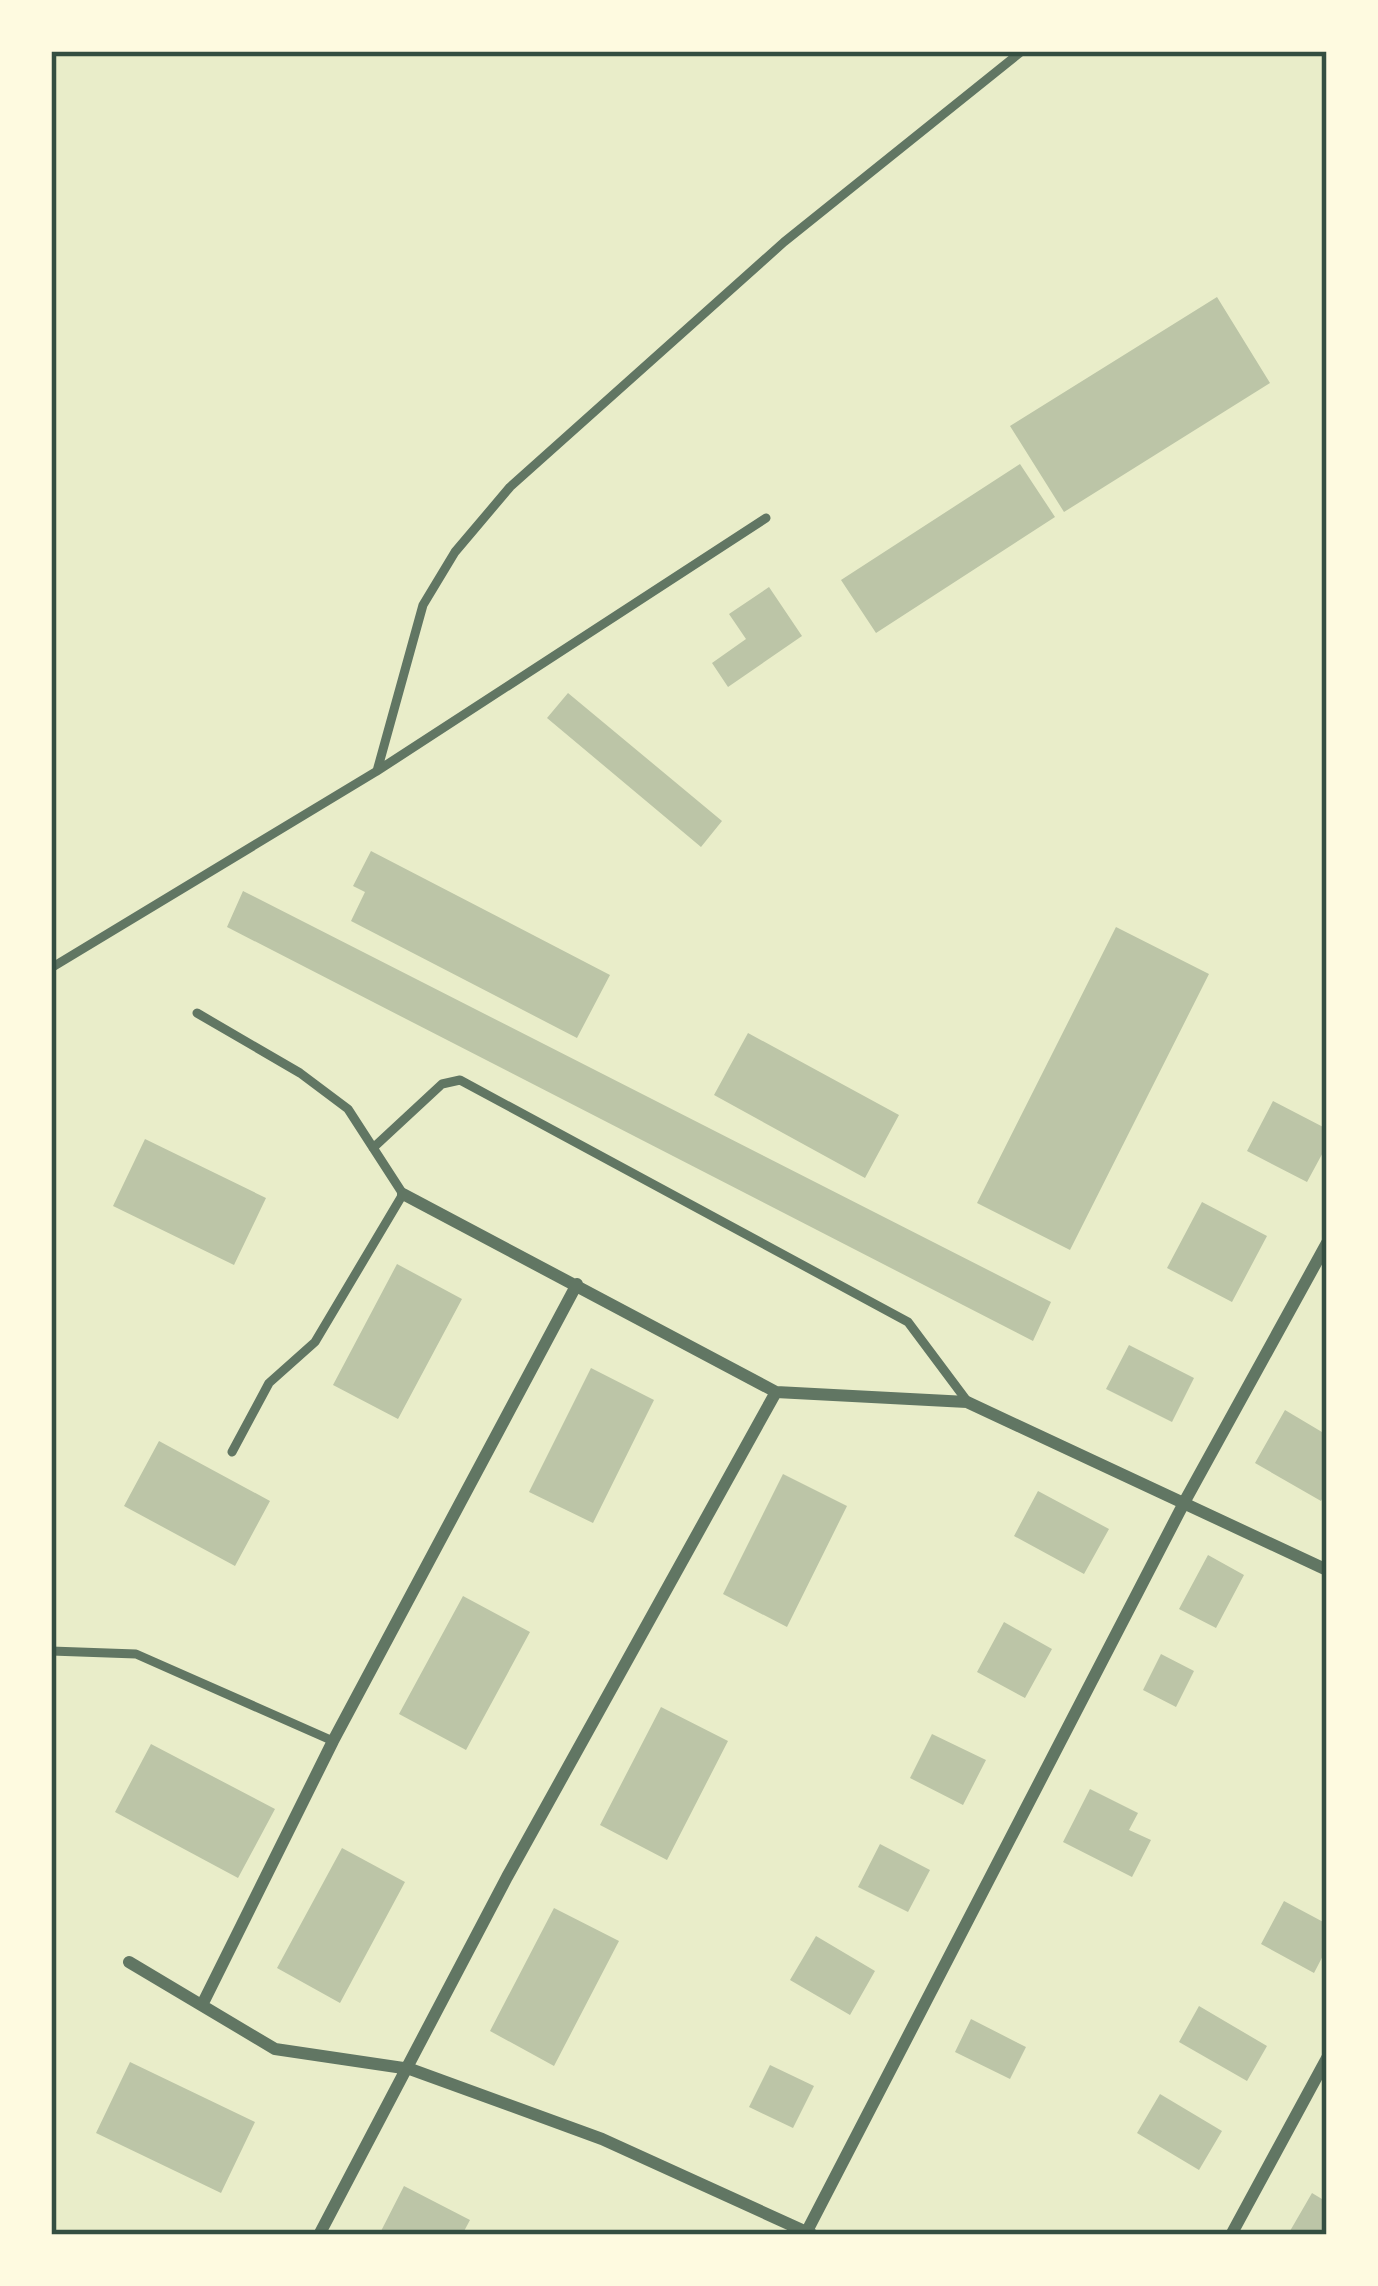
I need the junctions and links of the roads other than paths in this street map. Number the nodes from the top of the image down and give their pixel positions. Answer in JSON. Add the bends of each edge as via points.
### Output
{"nodes":[{"id":1,"x":1022,"y":51,"type":"edge"},
{"id":2,"x":766,"y":518,"type":"dead end"},
{"id":3,"x":377,"y":771,"type":"junction"},
{"id":4,"x":51,"y":968,"type":"edge"},
{"id":5,"x":197,"y":1013,"type":"dead end"},
{"id":6,"x":374,"y":1148,"type":"junction"},
{"id":7,"x":403,"y":1193,"type":"junction"},
{"id":8,"x":1327,"y":1243,"type":"edge"},
{"id":9,"x":578,"y":1284,"type":"junction"},
{"id":10,"x":776,"y":1392,"type":"junction"},
{"id":11,"x":967,"y":1402,"type":"junction"},
{"id":12,"x":232,"y":1452,"type":"dead end"},
{"id":13,"x":1186,"y":1499,"type":"junction"},
{"id":14,"x":1327,"y":1570,"type":"edge"},
{"id":15,"x":51,"y":1651,"type":"edge"},
{"id":16,"x":333,"y":1741,"type":"junction"},
{"id":17,"x":129,"y":1962,"type":"dead end"},
{"id":18,"x":202,"y":2006,"type":"junction"},
{"id":19,"x":1327,"y":2058,"type":"edge"},
{"id":20,"x":410,"y":2069,"type":"junction"},
{"id":21,"x":808,"y":2234,"type":"edge"},
{"id":22,"x":319,"y":2235,"type":"edge"},
{"id":23,"x":1232,"y":2235,"type":"edge"}],
"edges":[{"from":1,"to":3,"type":"lane","via":[[784,242],[510,487],[423,605]]},
{"from":2,"to":3,"type":"lane"},
{"from":3,"to":4,"type":"lane"},
{"from":5,"to":6,"type":"lane","via":[[348,1109]]},
{"from":6,"to":7,"type":"lane"},
{"from":6,"to":11,"type":"lane","via":[[442,1084],[460,1080],[908,1322]]},
{"from":7,"to":9,"type":"street"},
{"from":7,"to":12,"type":"lane","via":[[315,1342],[269,1383]]},
{"from":8,"to":13,"type":"street"},
{"from":9,"to":10,"type":"street"},
{"from":9,"to":16,"type":"street"},
{"from":10,"to":11,"type":"street"},
{"from":10,"to":20,"type":"street"},
{"from":11,"to":13,"type":"street"},
{"from":13,"to":14,"type":"street"},
{"from":13,"to":21,"type":"street"},
{"from":15,"to":16,"type":"lane","via":[[136,1654]]},
{"from":16,"to":18,"type":"street"},
{"from":17,"to":18,"type":"street"},
{"from":18,"to":20,"type":"street","via":[[275,2049]]},
{"from":19,"to":23,"type":"street"},
{"from":20,"to":21,"type":"street","via":[[602,2139]]},
{"from":20,"to":22,"type":"street"}]}
